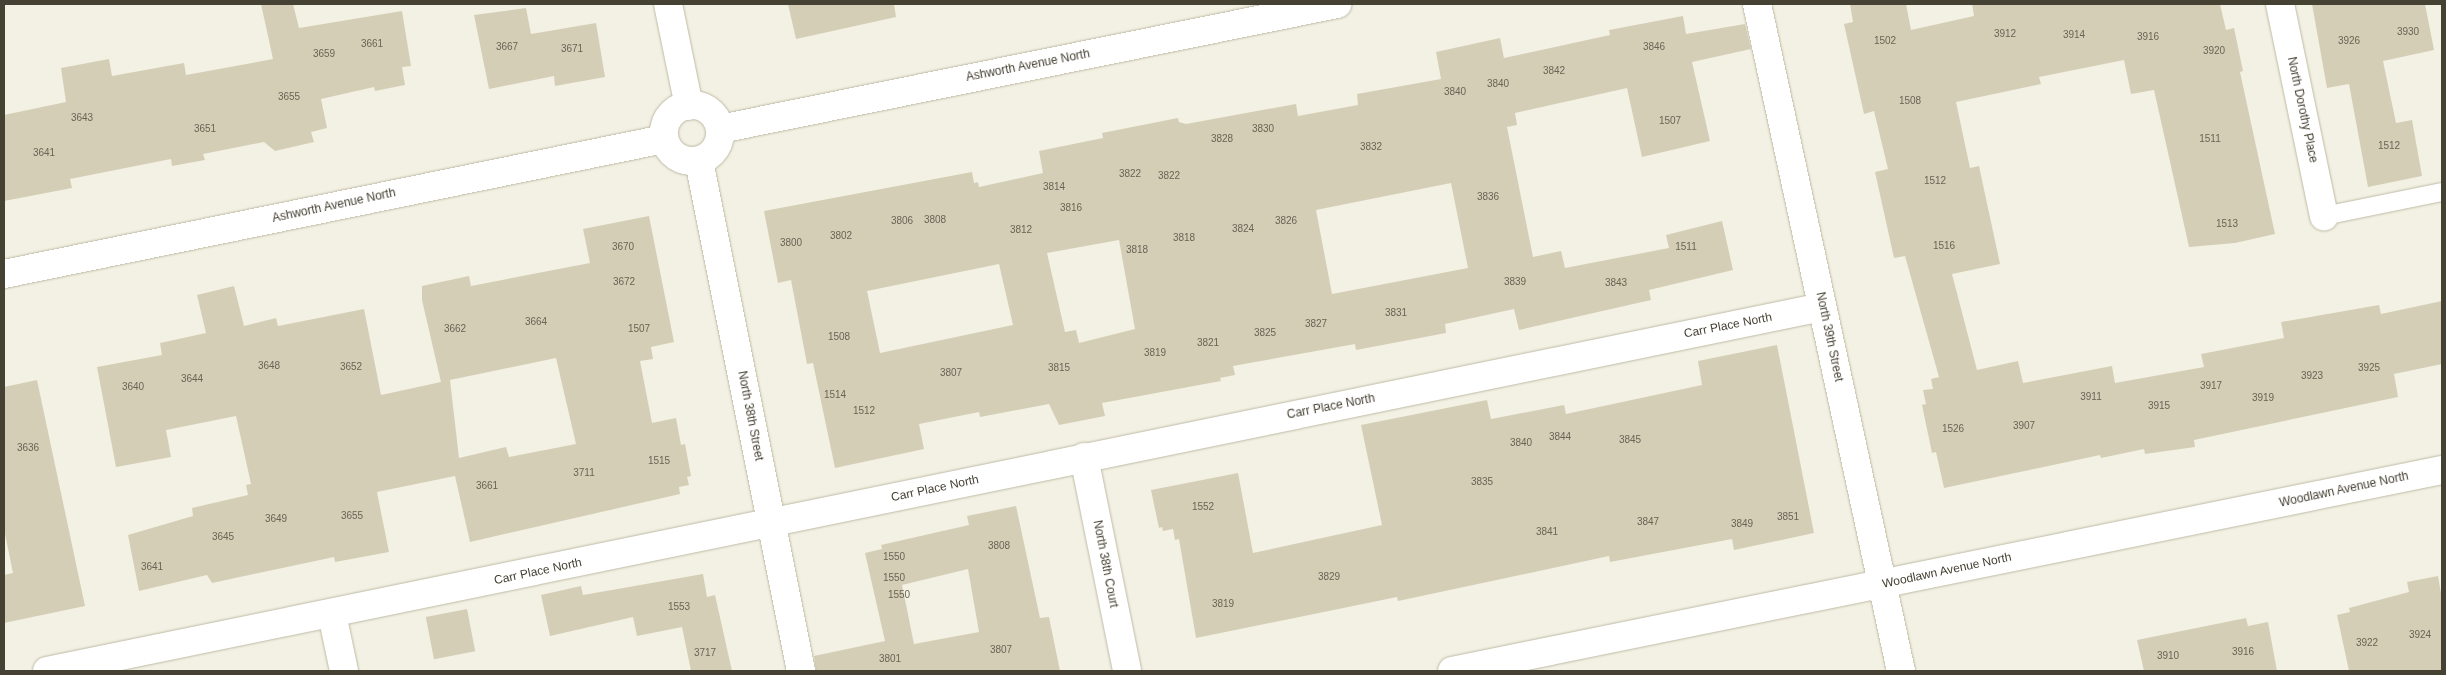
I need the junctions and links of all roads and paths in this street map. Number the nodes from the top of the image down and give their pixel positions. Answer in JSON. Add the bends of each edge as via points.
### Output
{"nodes":[{"id":1,"x":668,"y":4,"type":"edge"},
{"id":2,"x":1337,"y":4,"type":"edge"},
{"id":3,"x":1757,"y":4,"type":"edge"},
{"id":4,"x":2280,"y":4,"type":"edge"},
{"id":5,"x":689,"y":106,"type":"junction"},
{"id":6,"x":720,"y":129,"type":"junction"},
{"id":7,"x":664,"y":138,"type":"junction"},
{"id":8,"x":699,"y":161,"type":"junction"},
{"id":9,"x":2442,"y":192,"type":"edge"},
{"id":10,"x":2324,"y":216,"type":"joint"},
{"id":11,"x":4,"y":274,"type":"edge"},
{"id":12,"x":1822,"y":307,"type":"junction"},
{"id":13,"x":1084,"y":457,"type":"junction"},
{"id":14,"x":2442,"y":470,"type":"edge"},
{"id":15,"x":771,"y":524,"type":"junction"},
{"id":16,"x":1882,"y":584,"type":"junction"},
{"id":17,"x":332,"y":614,"type":"junction"},
{"id":18,"x":48,"y":671,"type":"edge"},
{"id":19,"x":344,"y":671,"type":"edge"},
{"id":20,"x":801,"y":671,"type":"edge"},
{"id":21,"x":1127,"y":671,"type":"edge"},
{"id":22,"x":1452,"y":671,"type":"edge"},
{"id":23,"x":1901,"y":671,"type":"edge"}],
"edges":[{"from":1,"to":5,"type":"street"},
{"from":2,"to":6,"type":"street","name":"Ashworth Avenue North"},
{"from":3,"to":12,"type":"street","name":"North 39th Street"},
{"from":4,"to":10,"type":"street","name":"North Dorothy Place"},
{"from":5,"to":6,"type":"street","via":[[705,108],[712,113]]},
{"from":5,"to":7,"type":"street","via":[[676,109],[669,116],[664,125]]},
{"from":6,"to":8,"type":"street","via":[[717,147]]},
{"from":7,"to":8,"type":"street","via":[[678,159]]},
{"from":7,"to":11,"type":"street","name":"Ashworth Avenue North"},
{"from":8,"to":15,"type":"street","name":"North 38th Street"},
{"from":9,"to":10,"type":"lane"},
{"from":12,"to":13,"type":"street","name":"Carr Place North"},
{"from":12,"to":16,"type":"street","name":"North 39th Street"},
{"from":13,"to":15,"type":"street","name":"Carr Place North"},
{"from":13,"to":21,"type":"street","name":"North 38th Court"},
{"from":14,"to":16,"type":"street","name":"Woodlawn Avenue North"},
{"from":15,"to":17,"type":"street","name":"Carr Place North"},
{"from":15,"to":20,"type":"street","name":"North 38th Street"},
{"from":16,"to":22,"type":"street","name":"Woodlawn Avenue North"},
{"from":16,"to":23,"type":"street","name":"North 39th Street"},
{"from":17,"to":18,"type":"street","name":"Carr Place North"},
{"from":17,"to":19,"type":"street"}]}
